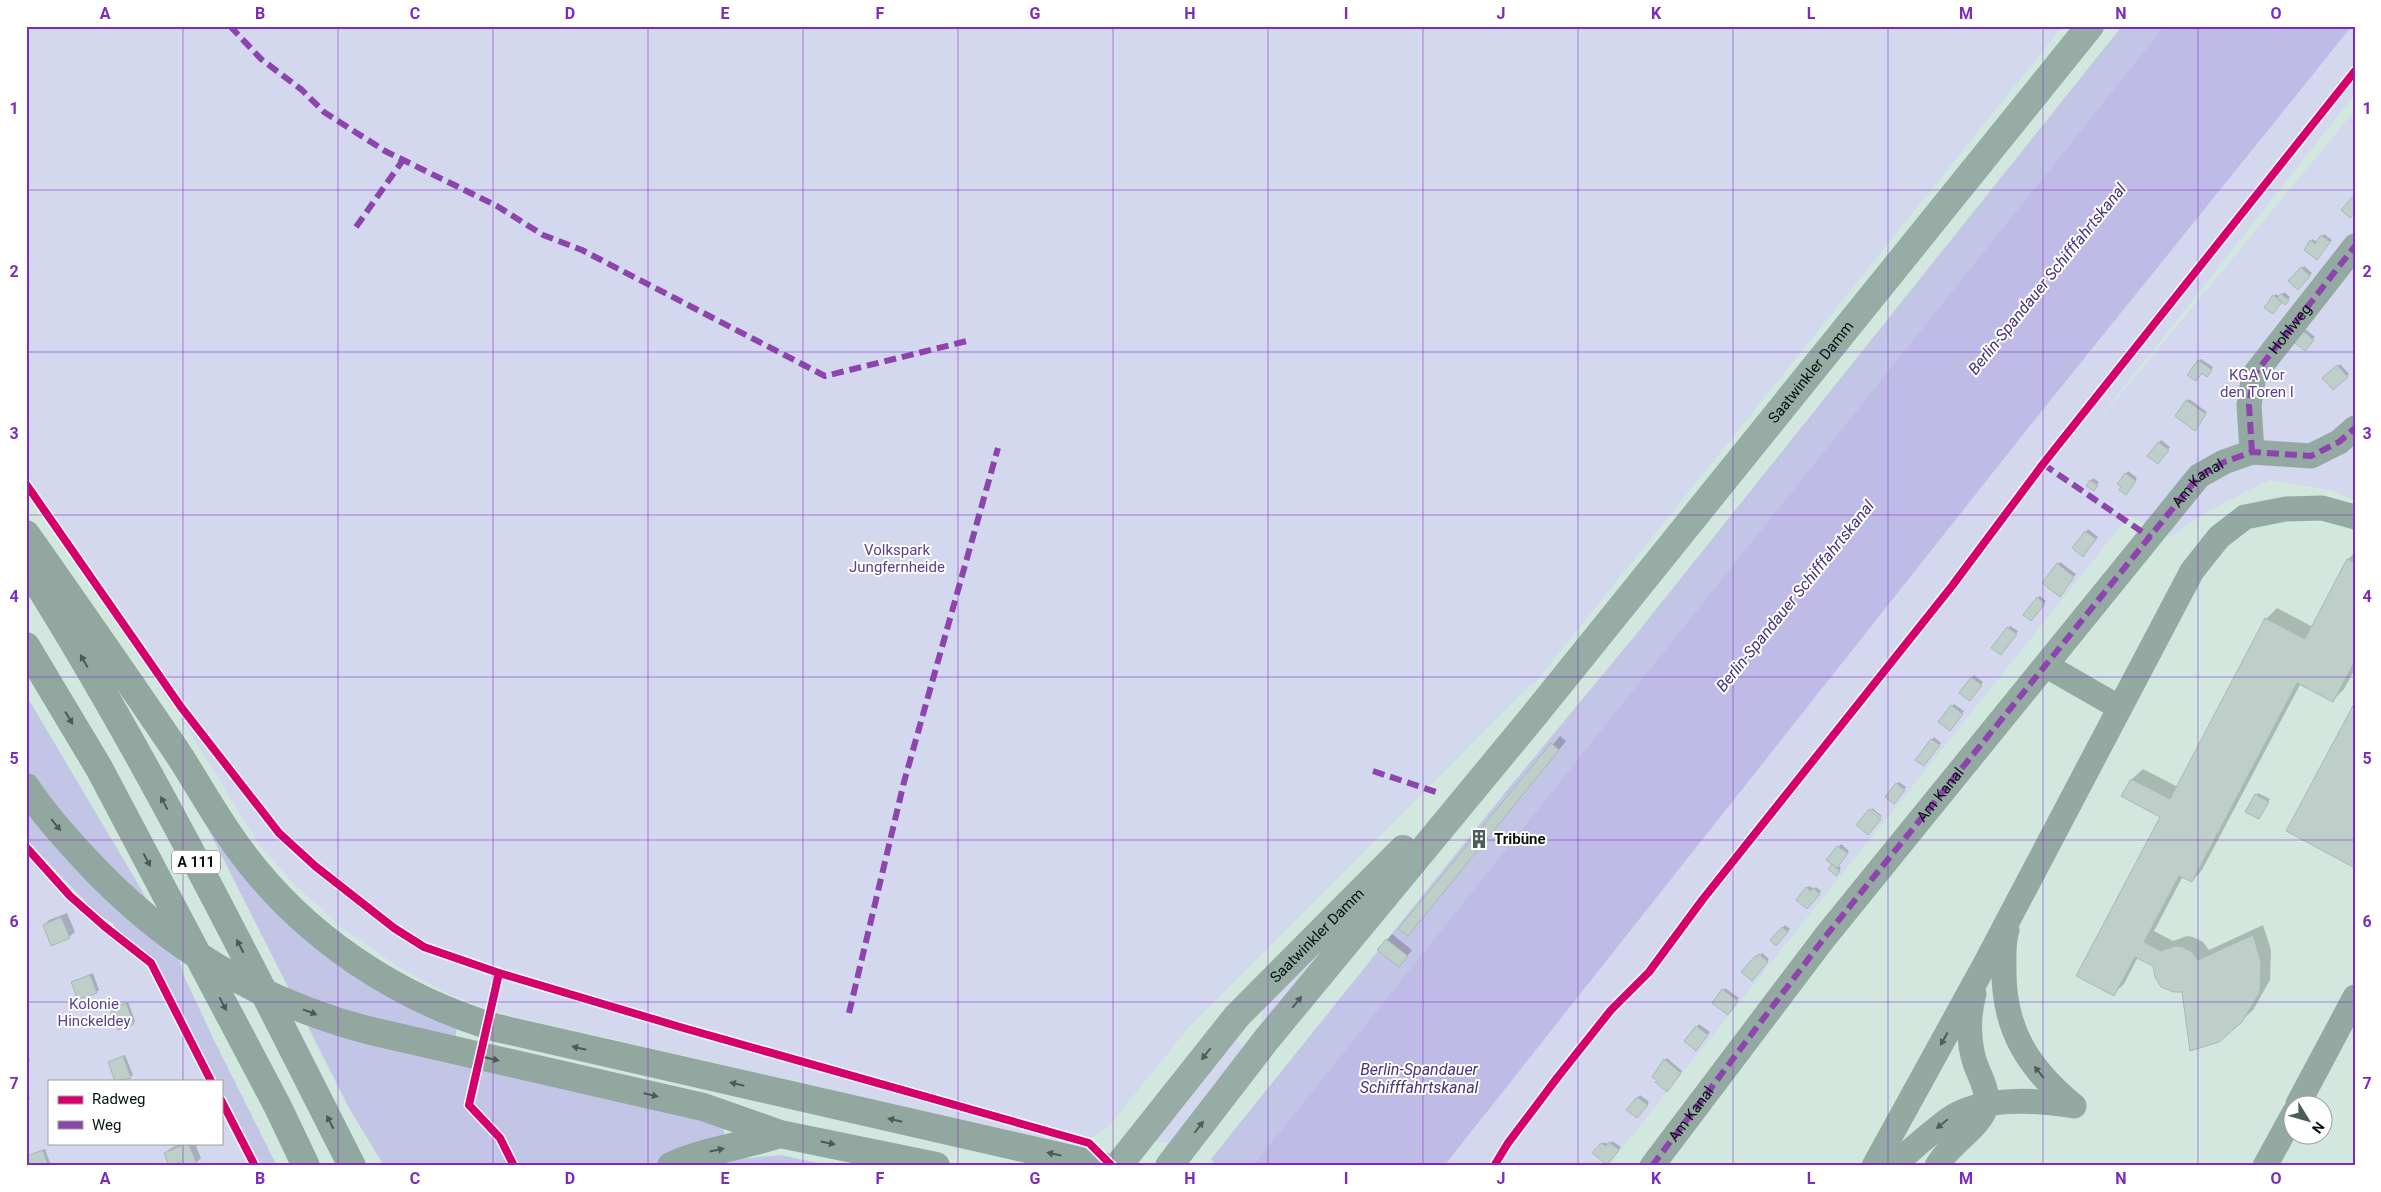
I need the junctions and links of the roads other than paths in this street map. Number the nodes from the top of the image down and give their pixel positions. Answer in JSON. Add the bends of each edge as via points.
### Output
{"nodes":[{"id":1,"x":2090,"y":26,"type":"edge"},
{"id":2,"x":2355,"y":246,"type":"edge"},
{"id":3,"x":2355,"y":428,"type":"edge"},
{"id":4,"x":2252,"y":452,"type":"junction"},
{"id":5,"x":2355,"y":517,"type":"edge"},
{"id":6,"x":26,"y":534,"type":"edge"},
{"id":7,"x":26,"y":566,"type":"edge"},
{"id":8,"x":26,"y":646,"type":"edge"},
{"id":9,"x":2047,"y":666,"type":"junction"},
{"id":10,"x":2120,"y":708,"type":"junction"},
{"id":11,"x":1532,"y":718,"type":"junction"},
{"id":12,"x":26,"y":787,"type":"edge"},
{"id":13,"x":2018,"y":898,"type":"junction"},
{"id":14,"x":1984,"y":966,"type":"junction"},
{"id":15,"x":2355,"y":997,"type":"edge"},
{"id":16,"x":1236,"y":1016,"type":"junction"},
{"id":17,"x":1266,"y":1040,"type":"junction"},
{"id":18,"x":2303,"y":1094,"type":"edge"},
{"id":19,"x":1987,"y":1105,"type":"junction"},
{"id":20,"x":2284,"y":1132,"type":"edge"},
{"id":21,"x":780,"y":1134,"type":"junction"},
{"id":22,"x":306,"y":1166,"type":"edge"},
{"id":23,"x":352,"y":1166,"type":"edge"},
{"id":24,"x":671,"y":1166,"type":"edge"},
{"id":25,"x":936,"y":1166,"type":"edge"},
{"id":26,"x":1102,"y":1166,"type":"edge"},
{"id":27,"x":1118,"y":1166,"type":"edge"},
{"id":28,"x":1169,"y":1166,"type":"edge"},
{"id":29,"x":1652,"y":1166,"type":"edge"},
{"id":30,"x":1874,"y":1166,"type":"edge"},
{"id":31,"x":1893,"y":1166,"type":"edge"},
{"id":32,"x":1937,"y":1166,"type":"edge"},
{"id":33,"x":2266,"y":1166,"type":"edge"}],
"edges":[{"from":1,"to":11,"type":"main road","name":"Saatwinkler Damm"},
{"from":2,"to":4,"type":"street","name":"Hohlweg","via":[[2254,375],[2249,405]]},
{"from":3,"to":4,"type":"street","via":[[2339,442],[2311,456]]},
{"from":4,"to":9,"type":"street","name":"Am Kanal","via":[[2199,476]]},
{"from":5,"to":10,"type":"street","via":[[2322,508],[2286,510],[2245,517],[2219,537],[2192,571]]},
{"from":26,"to":6,"type":"highway","one_way":true,"via":[[497,1028],[406,992],[306,924],[264,881]]},
{"from":23,"to":7,"type":"highway","number":"A 111","one_way":true,"via":[[136,750]]},
{"from":8,"to":22,"type":"highway","number":"A 111","one_way":true,"via":[[98,768]]},
{"from":9,"to":10,"type":"street"},
{"from":9,"to":29,"type":"street","name":"Am Kanal","via":[[1826,937]]},
{"from":10,"to":13,"type":"street"},
{"from":11,"to":16,"type":"main road","name":"Saatwinkler Damm"},
{"from":17,"to":11,"type":"main road","name":"Saatwinkler Damm","one_way":true},
{"from":12,"to":21,"type":"highway","one_way":true,"via":[[71,844],[116,892],[161,932],[215,967],[261,991],[345,1024],[703,1107]]},
{"from":13,"to":14,"type":"street"},
{"from":19,"to":13,"type":"street","one_way":true,"via":[[2037,1100],[2074,1106],[2051,1087],[2034,1066],[2011,1026],[2004,986],[2004,938]]},
{"from":14,"to":19,"type":"street","via":[[1972,1002],[1970,1027],[1974,1061]]},
{"from":14,"to":30,"type":"street","one_way":true},
{"from":15,"to":18,"type":"street"},
{"from":16,"to":17,"type":"main road"},
{"from":16,"to":27,"type":"main road","name":"Saatwinkler Damm","one_way":true},
{"from":28,"to":17,"type":"main road","name":"Saatwinkler Damm","one_way":true},
{"from":19,"to":31,"type":"street","one_way":true,"via":[[1951,1117]]},
{"from":19,"to":32,"type":"street","via":[[1979,1118],[1943,1154]]},
{"from":20,"to":33,"type":"street"},
{"from":24,"to":21,"type":"highway","one_way":true,"via":[[690,1157]]},
{"from":21,"to":25,"type":"highway","one_way":true}]}
